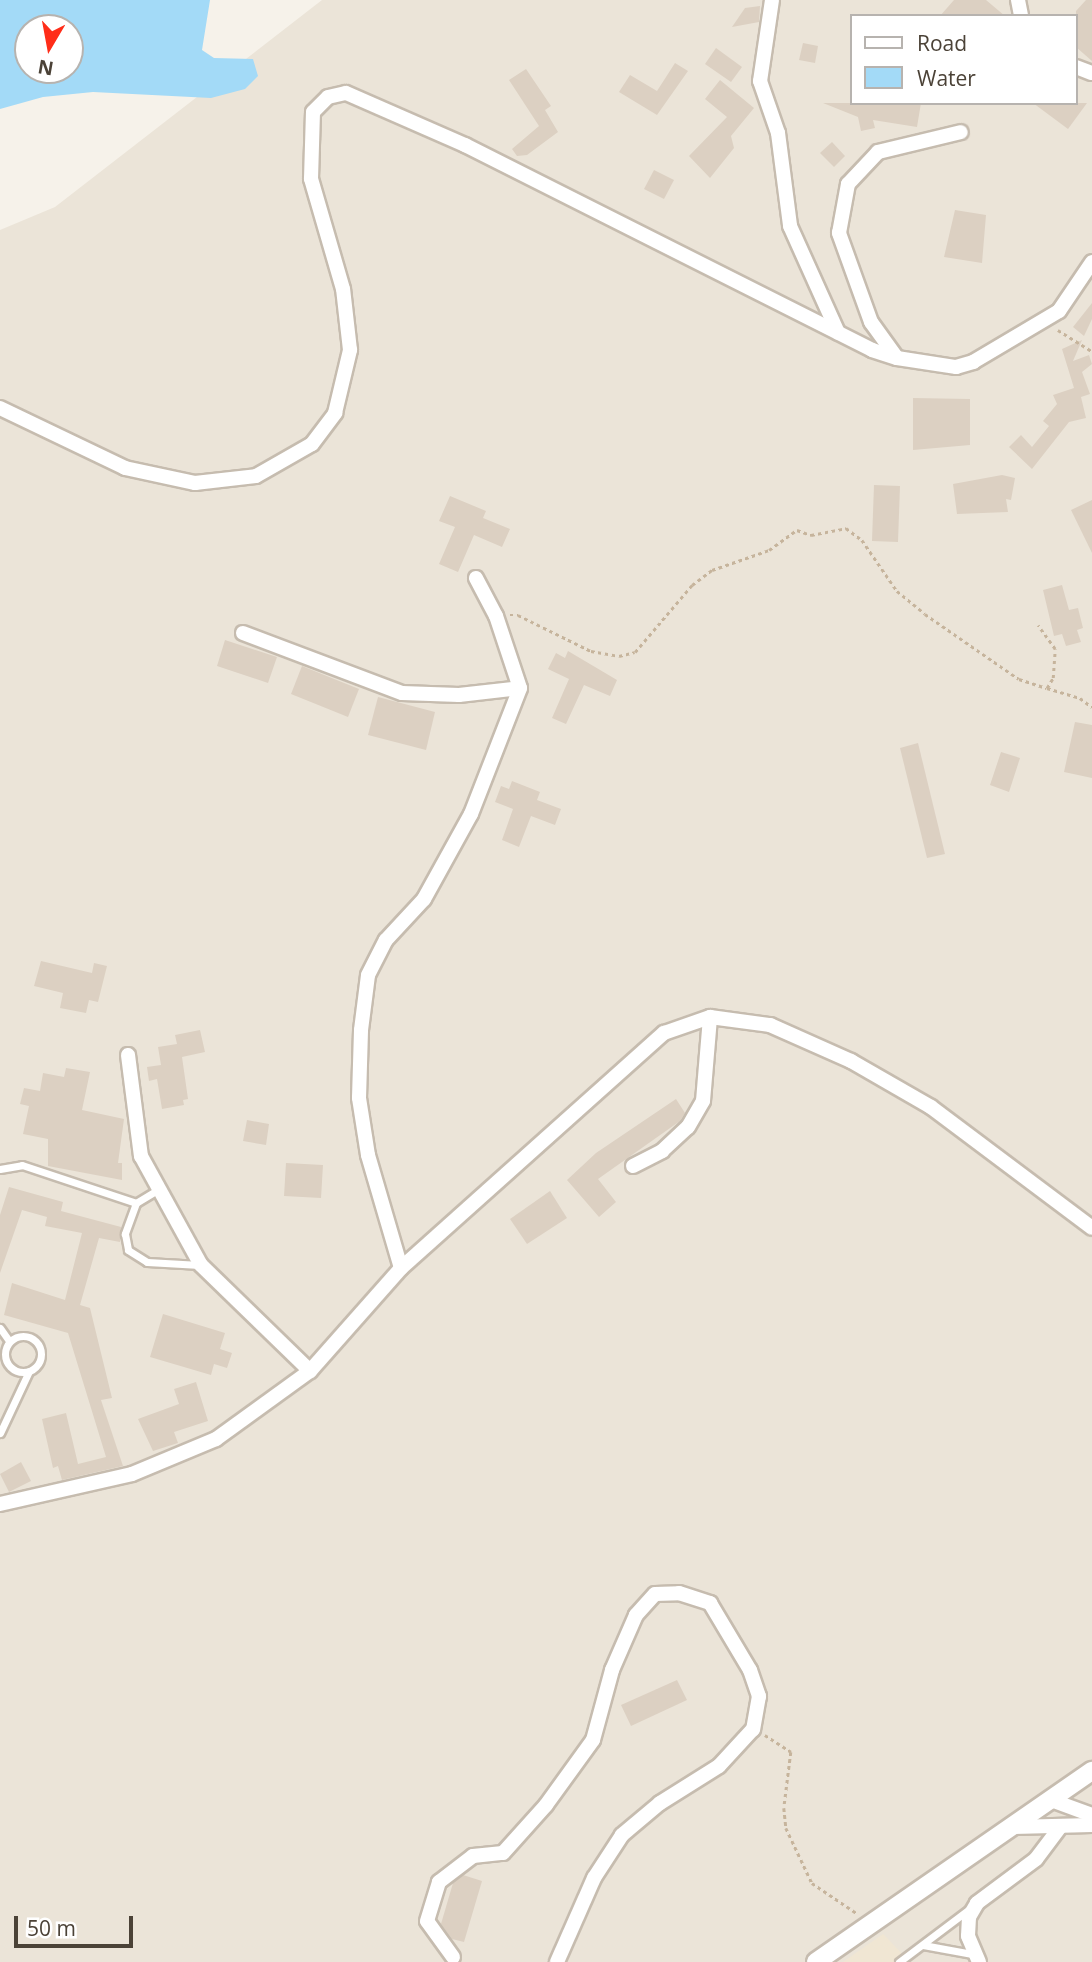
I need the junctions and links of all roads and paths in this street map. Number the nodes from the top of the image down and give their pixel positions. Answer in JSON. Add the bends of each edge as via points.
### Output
{"nodes":[{"id":1,"x":772,"y":0,"type":"edge"},
{"id":2,"x":961,"y":132,"type":"dead end"},
{"id":3,"x":1092,"y":262,"type":"edge"},
{"id":4,"x":1042,"y":324,"type":"junction"},
{"id":5,"x":838,"y":333,"type":"junction"},
{"id":6,"x":1092,"y":351,"type":"edge"},
{"id":7,"x":897,"y":358,"type":"junction"},
{"id":8,"x":0,"y":408,"type":"edge"},
{"id":9,"x":476,"y":578,"type":"dead end"},
{"id":10,"x":496,"y":616,"type":"junction"},
{"id":11,"x":1038,"y":626,"type":"dead end"},
{"id":12,"x":243,"y":633,"type":"dead end"},
{"id":13,"x":520,"y":688,"type":"junction"},
{"id":14,"x":1047,"y":688,"type":"junction"},
{"id":15,"x":1092,"y":708,"type":"edge"},
{"id":16,"x":710,"y":1017,"type":"junction"},
{"id":17,"x":128,"y":1055,"type":"dead end"},
{"id":18,"x":633,"y":1166,"type":"dead end"},
{"id":19,"x":0,"y":1169,"type":"edge"},
{"id":20,"x":159,"y":1189,"type":"junction"},
{"id":21,"x":136,"y":1203,"type":"junction"},
{"id":22,"x":1092,"y":1228,"type":"edge"},
{"id":23,"x":201,"y":1265,"type":"junction"},
{"id":24,"x":401,"y":1268,"type":"junction"},
{"id":25,"x":0,"y":1328,"type":"edge"},
{"id":26,"x":9,"y":1341,"type":"junction"},
{"id":27,"x":29,"y":1371,"type":"junction"},
{"id":28,"x":310,"y":1371,"type":"junction"},
{"id":29,"x":0,"y":1433,"type":"edge"},
{"id":30,"x":0,"y":1504,"type":"edge"},
{"id":31,"x":753,"y":1729,"type":"junction"},
{"id":32,"x":1092,"y":1771,"type":"edge"},
{"id":33,"x":1051,"y":1800,"type":"junction"},
{"id":34,"x":1092,"y":1815,"type":"edge"},
{"id":35,"x":1092,"y":1825,"type":"edge"},
{"id":36,"x":1013,"y":1827,"type":"junction"},
{"id":37,"x":1059,"y":1828,"type":"junction"},
{"id":38,"x":977,"y":1903,"type":"junction"},
{"id":39,"x":874,"y":1923,"type":"junction"},
{"id":40,"x":923,"y":1945,"type":"junction"},
{"id":41,"x":453,"y":1957,"type":"dead end"},
{"id":42,"x":975,"y":1958,"type":"edge"},
{"id":43,"x":557,"y":1962,"type":"edge"},
{"id":44,"x":816,"y":1962,"type":"edge"},
{"id":45,"x":899,"y":1962,"type":"edge"}],
"edges":[{"from":1,"to":5,"type":"street","via":[[761,81],[778,133],[790,226]]},
{"from":2,"to":7,"type":"street","via":[[878,152],[848,184],[839,233],[871,322]]},
{"from":3,"to":4,"type":"street","via":[[1059,311]]},
{"from":4,"to":6,"type":"path"},
{"from":4,"to":7,"type":"street","via":[[956,367]]},
{"from":5,"to":7,"type":"street"},
{"from":5,"to":8,"type":"street","via":[[464,145],[346,93],[328,97],[313,113],[311,179],[342,289],[350,349],[335,413],[312,444],[256,476],[184,481],[125,468]]},
{"from":9,"to":10,"type":"street"},
{"from":10,"to":13,"type":"street"},
{"from":10,"to":14,"type":"path","via":[[518,615],[592,651],[619,656],[635,652],[692,585],[712,570],[769,550],[797,530],[811,535],[846,528],[862,540],[897,591],[925,614],[1020,679]]},
{"from":11,"to":14,"type":"path","via":[[1055,649],[1053,678]]},
{"from":12,"to":13,"type":"street","via":[[402,693],[459,695]]},
{"from":13,"to":24,"type":"street","via":[[471,814],[424,899],[386,940],[369,975],[359,1098],[368,1155]]},
{"from":14,"to":15,"type":"path","via":[[1080,698]]},
{"from":16,"to":18,"type":"street","via":[[703,1101],[688,1127],[662,1151]]},
{"from":16,"to":22,"type":"street","via":[[770,1025],[851,1061],[931,1107]]},
{"from":16,"to":24,"type":"street","via":[[664,1033]]},
{"from":17,"to":20,"type":"street","via":[[141,1156]]},
{"from":19,"to":21,"type":"lane","via":[[22,1166]]},
{"from":20,"to":21,"type":"lane"},
{"from":20,"to":23,"type":"street"},
{"from":21,"to":23,"type":"lane","via":[[124,1234],[128,1250],[148,1262]]},
{"from":23,"to":28,"type":"street"},
{"from":24,"to":28,"type":"street"},
{"from":25,"to":26,"type":"lane"},
{"from":26,"to":27,"type":"lane","via":[[4,1350],[10,1368]]},
{"from":26,"to":27,"type":"lane","via":[[27,1335],[35,1339],[41,1357]]},
{"from":27,"to":29,"type":"lane"},
{"from":28,"to":30,"type":"street","via":[[216,1440],[132,1474]]},
{"from":31,"to":39,"type":"path","via":[[791,1752],[786,1828],[812,1883]]},
{"from":31,"to":41,"type":"street","via":[[759,1696],[728,1626],[710,1603],[679,1593],[655,1594],[636,1615],[612,1670],[593,1740],[546,1805],[503,1853],[473,1856],[439,1882],[427,1921]]},
{"from":31,"to":43,"type":"street","via":[[719,1766],[660,1803],[622,1835],[594,1878]]},
{"from":32,"to":33,"type":"street"},
{"from":33,"to":34,"type":"street"},
{"from":33,"to":36,"type":"street"},
{"from":35,"to":37,"type":"street"},
{"from":36,"to":37,"type":"street"},
{"from":36,"to":39,"type":"street"},
{"from":37,"to":38,"type":"street","via":[[1036,1859]]},
{"from":38,"to":40,"type":"lane"},
{"from":38,"to":42,"type":"street","via":[[969,1917]]},
{"from":39,"to":44,"type":"street"},
{"from":40,"to":42,"type":"lane"},
{"from":40,"to":45,"type":"lane"}]}
